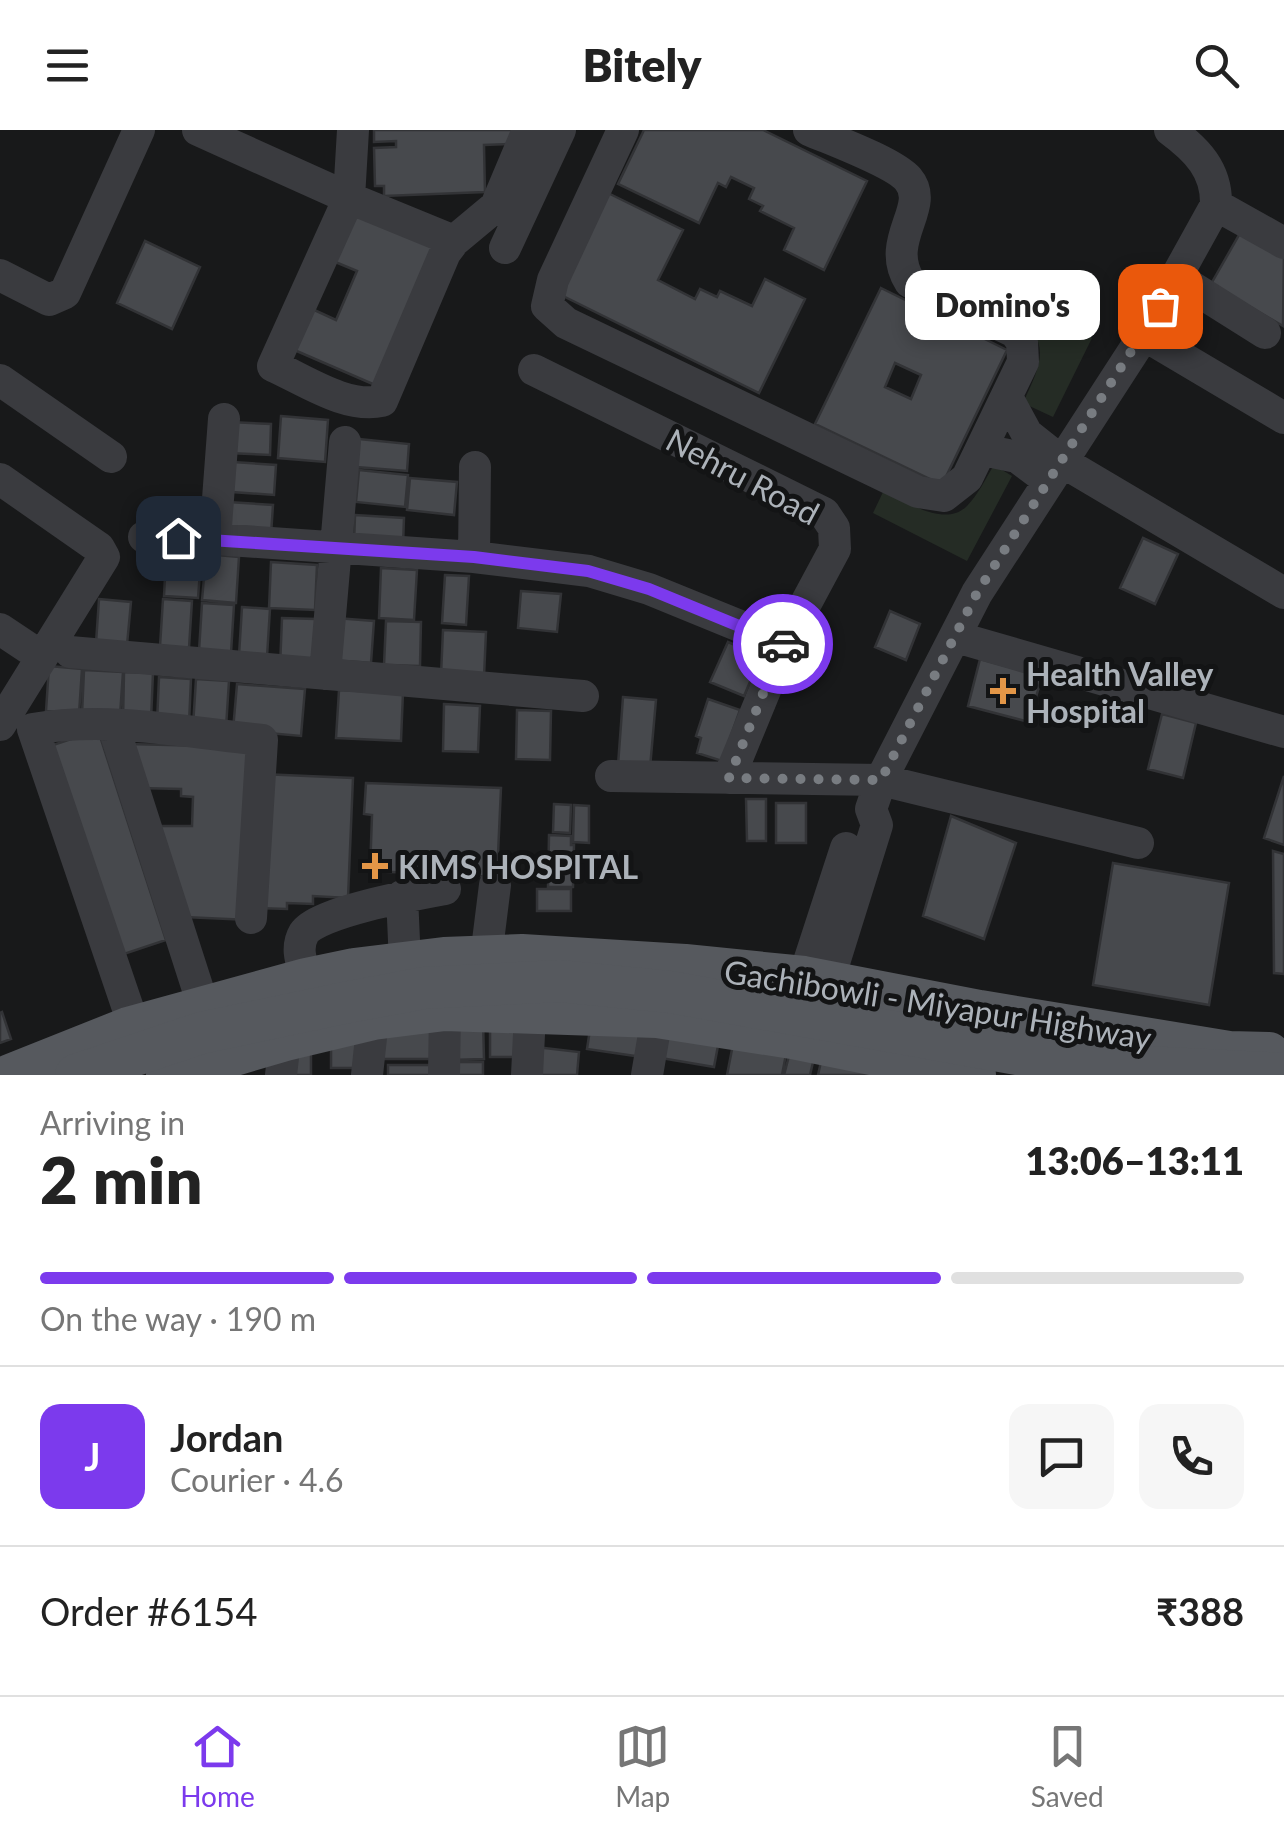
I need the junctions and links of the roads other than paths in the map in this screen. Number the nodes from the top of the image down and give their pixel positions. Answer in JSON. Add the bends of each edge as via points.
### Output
{"nodes":[{"id":1,"x":139,"y":130,"type":"edge"},
{"id":2,"x":198,"y":130,"type":"edge"},
{"id":3,"x":353,"y":130,"type":"edge"},
{"id":4,"x":528,"y":130,"type":"edge"},
{"id":5,"x":560,"y":130,"type":"edge"},
{"id":6,"x":624,"y":130,"type":"edge"},
{"id":7,"x":809,"y":130,"type":"edge"},
{"id":8,"x":1170,"y":130,"type":"edge"},
{"id":9,"x":349,"y":198,"type":"junction"},
{"id":10,"x":1216,"y":205,"type":"junction"},
{"id":11,"x":454,"y":241,"type":"junction"},
{"id":12,"x":1284,"y":244,"type":"edge"},
{"id":13,"x":505,"y":248,"type":"dead end"},
{"id":14,"x":0,"y":275,"type":"edge"},
{"id":15,"x":1176,"y":277,"type":"junction"},
{"id":16,"x":1266,"y":334,"type":"dead end"},
{"id":17,"x":1144,"y":335,"type":"junction"},
{"id":18,"x":534,"y":370,"type":"dead end"},
{"id":19,"x":0,"y":380,"type":"edge"},
{"id":20,"x":1007,"y":397,"type":"junction"},
{"id":21,"x":1284,"y":418,"type":"edge"},
{"id":22,"x":224,"y":419,"type":"dead end"},
{"id":23,"x":345,"y":442,"type":"dead end"},
{"id":24,"x":983,"y":450,"type":"junction"},
{"id":25,"x":111,"y":457,"type":"dead end"},
{"id":26,"x":475,"y":466,"type":"dead end"},
{"id":27,"x":1055,"y":471,"type":"junction"},
{"id":28,"x":0,"y":479,"type":"edge"},
{"id":29,"x":144,"y":537,"type":"dead end"},
{"id":30,"x":215,"y":539,"type":"junction"},
{"id":31,"x":336,"y":547,"type":"junction"},
{"id":32,"x":474,"y":557,"type":"junction"},
{"id":33,"x":1284,"y":593,"type":"edge"},
{"id":34,"x":0,"y":629,"type":"edge"},
{"id":35,"x":956,"y":637,"type":"junction"},
{"id":36,"x":784,"y":644,"type":"junction"},
{"id":37,"x":56,"y":654,"type":"junction"},
{"id":38,"x":325,"y":674,"type":"junction"},
{"id":39,"x":583,"y":696,"type":"dead end"},
{"id":40,"x":0,"y":725,"type":"edge"},
{"id":41,"x":113,"y":725,"type":"junction"},
{"id":42,"x":1284,"y":732,"type":"edge"},
{"id":43,"x":612,"y":776,"type":"dead end"},
{"id":44,"x":729,"y":778,"type":"junction"},
{"id":45,"x":876,"y":794,"type":"junction"},
{"id":46,"x":1138,"y":843,"type":"dead end"},
{"id":47,"x":495,"y":885,"type":"dead end"},
{"id":48,"x":446,"y":889,"type":"dead end"},
{"id":49,"x":402,"y":896,"type":"junction"},
{"id":50,"x":251,"y":918,"type":"dead end"},
{"id":51,"x":486,"y":957,"type":"junction"},
{"id":52,"x":405,"y":963,"type":"junction"},
{"id":53,"x":306,"y":979,"type":"junction"},
{"id":54,"x":816,"y":979,"type":"junction"},
{"id":55,"x":204,"y":1008,"type":"junction"},
{"id":56,"x":445,"y":1010,"type":"junction"},
{"id":57,"x":530,"y":1014,"type":"junction"},
{"id":58,"x":657,"y":1016,"type":"junction"},
{"id":59,"x":373,"y":1019,"type":"junction"},
{"id":60,"x":134,"y":1026,"type":"junction"},
{"id":61,"x":1284,"y":1054,"type":"edge"},
{"id":62,"x":282,"y":1058,"type":"edge"},
{"id":63,"x":1171,"y":1059,"type":"edge"},
{"id":64,"x":189,"y":1071,"type":"edge"},
{"id":65,"x":1284,"y":1074,"type":"edge"},
{"id":66,"x":10,"y":1075,"type":"edge"},
{"id":67,"x":76,"y":1075,"type":"edge"},
{"id":68,"x":367,"y":1075,"type":"edge"},
{"id":69,"x":444,"y":1075,"type":"edge"},
{"id":70,"x":527,"y":1075,"type":"edge"},
{"id":71,"x":646,"y":1075,"type":"edge"},
{"id":72,"x":974,"y":1075,"type":"edge"}],
"edges":[{"from":1,"to":14,"type":"street","via":[[65,294],[48,300]]},
{"from":2,"to":9,"type":"street"},
{"from":3,"to":9,"type":"street"},
{"from":4,"to":11,"type":"street","via":[[496,206]]},
{"from":5,"to":13,"type":"street"},
{"from":6,"to":24,"type":"street","via":[[553,280],[547,306],[566,323],[918,492],[944,496],[967,478]]},
{"from":7,"to":20,"type":"street","via":[[909,180],[916,199],[899,248],[900,267],[910,282],[1015,332],[1023,362]]},
{"from":8,"to":10,"type":"street","via":[[1218,160]]},
{"from":9,"to":11,"type":"street"},
{"from":9,"to":11,"type":"street","via":[[273,366],[355,403],[382,402]]},
{"from":10,"to":12,"type":"street"},
{"from":10,"to":15,"type":"street"},
{"from":15,"to":16,"type":"street"},
{"from":15,"to":17,"type":"street"},
{"from":17,"to":21,"type":"street"},
{"from":17,"to":27,"type":"street"},
{"from":18,"to":36,"type":"street","name":"Nehru Road","via":[[824,513],[834,528],[835,549]]},
{"from":19,"to":25,"type":"street"},
{"from":20,"to":24,"type":"street"},
{"from":20,"to":27,"type":"street"},
{"from":22,"to":30,"type":"street"},
{"from":23,"to":31,"type":"street"},
{"from":24,"to":27,"type":"street"},
{"from":26,"to":32,"type":"street"},
{"from":27,"to":33,"type":"street"},
{"from":27,"to":35,"type":"street"},
{"from":28,"to":37,"type":"street","via":[[104,557]]},
{"from":29,"to":30,"type":"street"},
{"from":30,"to":31,"type":"street"},
{"from":31,"to":32,"type":"street"},
{"from":31,"to":38,"type":"street"},
{"from":32,"to":36,"type":"street","via":[[588,571]]},
{"from":34,"to":37,"type":"street"},
{"from":35,"to":42,"type":"street"},
{"from":35,"to":45,"type":"street"},
{"from":36,"to":44,"type":"street","name":"Nehru Road"},
{"from":37,"to":38,"type":"street"},
{"from":37,"to":40,"type":"street"},
{"from":38,"to":39,"type":"street"},
{"from":41,"to":50,"type":"street","via":[[262,740]]},
{"from":41,"to":55,"type":"street"},
{"from":41,"to":60,"type":"street","via":[[33,730]]},
{"from":43,"to":44,"type":"street"},
{"from":44,"to":45,"type":"street"},
{"from":45,"to":46,"type":"street"},
{"from":45,"to":54,"type":"street","via":[[857,817]]},
{"from":47,"to":51,"type":"street"},
{"from":48,"to":49,"type":"street"},
{"from":49,"to":52,"type":"street"},
{"from":49,"to":53,"type":"street","via":[[316,922],[304,932],[299,948]]},
{"from":51,"to":52,"type":"main road","name":"Gachibowli - Miyapur Highway"},
{"from":51,"to":54,"type":"main road","name":"Gachibowli - Miyapur Highway","via":[[685,965]]},
{"from":52,"to":53,"type":"main road","name":"Gachibowli - Miyapur Highway"},
{"from":53,"to":55,"type":"main road","name":"Gachibowli - Miyapur Highway"},
{"from":54,"to":63,"type":"main road","name":"Gachibowli - Miyapur Highway"},
{"from":55,"to":60,"type":"main road","name":"Gachibowli - Miyapur Highway"},
{"from":56,"to":57,"type":"main road","name":"Gachibowli - Miyapur Highway"},
{"from":56,"to":59,"type":"main road","name":"Gachibowli - Miyapur Highway"},
{"from":56,"to":69,"type":"street"},
{"from":57,"to":58,"type":"main road","name":"Gachibowli - Miyapur Highway"},
{"from":57,"to":70,"type":"street"},
{"from":58,"to":71,"type":"street"},
{"from":58,"to":72,"type":"main road","name":"Gachibowli - Miyapur Highway"},
{"from":59,"to":62,"type":"main road","name":"Gachibowli - Miyapur Highway"},
{"from":59,"to":68,"type":"street"},
{"from":60,"to":66,"type":"main road","name":"Gachibowli - Miyapur Highway"},
{"from":61,"to":63,"type":"main road","name":"Gachibowli - Miyapur Highway"},
{"from":62,"to":64,"type":"main road","name":"Gachibowli - Miyapur Highway"},
{"from":65,"to":67,"type":"main road","bridge":true,"via":[[1067,1063],[670,992],[560,981],[424,988],[344,1003],[202,1033]]}]}
